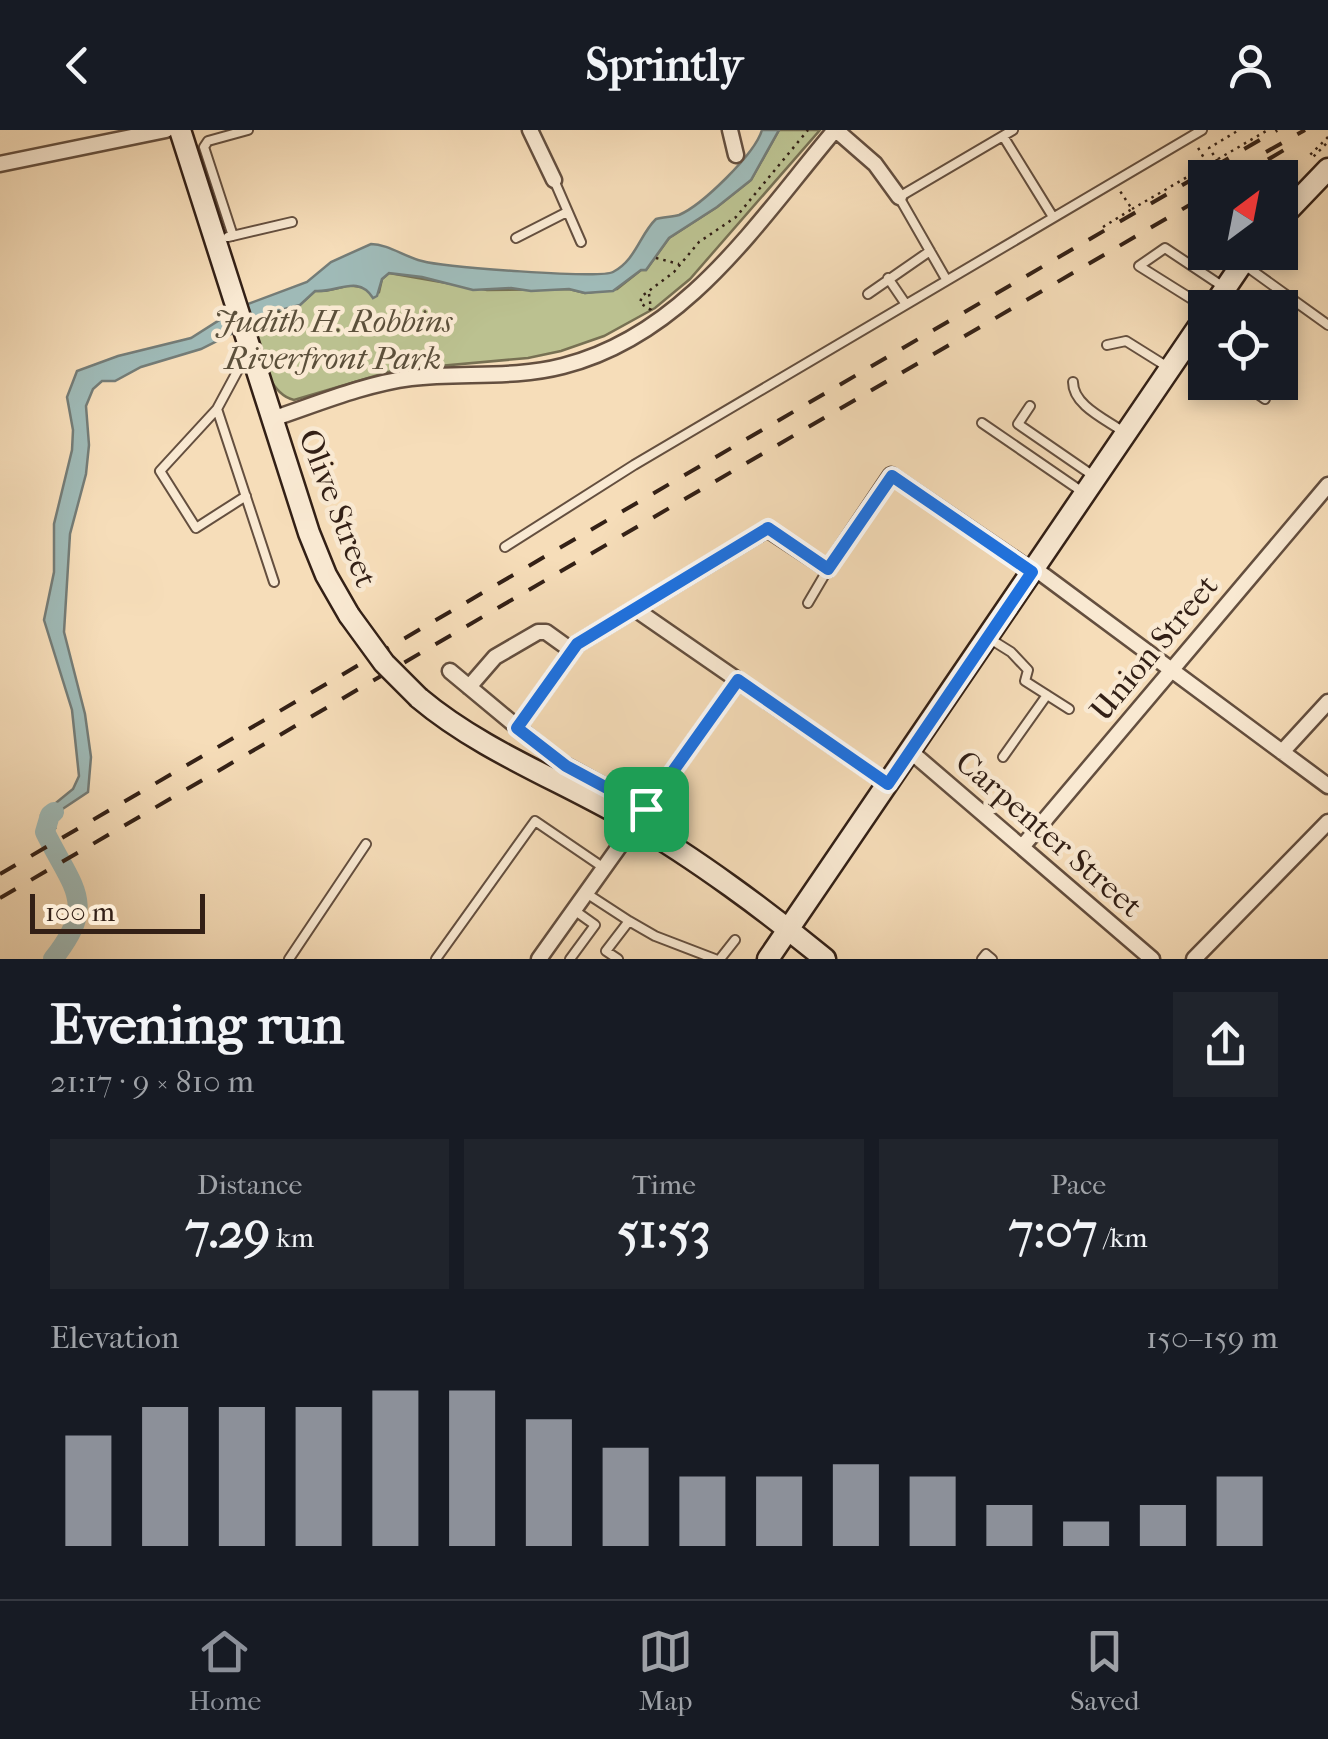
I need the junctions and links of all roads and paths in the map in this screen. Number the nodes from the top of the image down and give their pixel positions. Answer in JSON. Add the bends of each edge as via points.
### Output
{"nodes":[{"id":1,"x":166,"y":130,"type":"edge"},
{"id":2,"x":180,"y":130,"type":"edge"},
{"id":3,"x":248,"y":130,"type":"edge"},
{"id":4,"x":530,"y":130,"type":"edge"},
{"id":5,"x":730,"y":130,"type":"edge"},
{"id":6,"x":808,"y":130,"type":"edge"},
{"id":7,"x":836,"y":130,"type":"edge"},
{"id":8,"x":1013,"y":130,"type":"edge"},
{"id":9,"x":1202,"y":130,"type":"edge"},
{"id":10,"x":1240,"y":130,"type":"edge"},
{"id":11,"x":1268,"y":130,"type":"edge"},
{"id":12,"x":1004,"y":136,"type":"junction"},
{"id":13,"x":1199,"y":149,"type":"dead end"},
{"id":14,"x":736,"y":155,"type":"dead end"},
{"id":15,"x":1216,"y":158,"type":"junction"},
{"id":16,"x":1205,"y":160,"type":"edge"},
{"id":17,"x":1214,"y":160,"type":"edge"},
{"id":18,"x":0,"y":164,"type":"edge"},
{"id":19,"x":1328,"y":169,"type":"edge"},
{"id":20,"x":1188,"y":177,"type":"edge"},
{"id":21,"x":554,"y":180,"type":"joint"},
{"id":22,"x":1122,"y":194,"type":"dead end"},
{"id":23,"x":899,"y":197,"type":"junction"},
{"id":24,"x":1298,"y":200,"type":"edge"},
{"id":25,"x":1132,"y":210,"type":"junction"},
{"id":26,"x":567,"y":212,"type":"junction"},
{"id":27,"x":1053,"y":217,"type":"junction"},
{"id":28,"x":292,"y":222,"type":"dead end"},
{"id":29,"x":1103,"y":227,"type":"dead end"},
{"id":30,"x":224,"y":238,"type":"junction"},
{"id":31,"x":516,"y":238,"type":"dead end"},
{"id":32,"x":580,"y":242,"type":"dead end"},
{"id":33,"x":930,"y":251,"type":"junction"},
{"id":34,"x":656,"y":258,"type":"dead end"},
{"id":35,"x":680,"y":264,"type":"junction"},
{"id":36,"x":1238,"y":270,"type":"edge"},
{"id":37,"x":1261,"y":270,"type":"edge"},
{"id":38,"x":888,"y":278,"type":"junction"},
{"id":39,"x":946,"y":279,"type":"junction"},
{"id":40,"x":1225,"y":288,"type":"joint"},
{"id":41,"x":652,"y":289,"type":"dead end"},
{"id":42,"x":868,"y":294,"type":"dead end"},
{"id":43,"x":1188,"y":295,"type":"edge"},
{"id":44,"x":905,"y":303,"type":"junction"},
{"id":45,"x":1328,"y":324,"type":"edge"},
{"id":46,"x":1107,"y":344,"type":"dead end"},
{"id":47,"x":1187,"y":344,"type":"edge"},
{"id":48,"x":252,"y":358,"type":"junction"},
{"id":49,"x":1170,"y":369,"type":"junction"},
{"id":50,"x":1072,"y":382,"type":"dead end"},
{"id":51,"x":1030,"y":406,"type":"dead end"},
{"id":52,"x":217,"y":409,"type":"junction"},
{"id":53,"x":272,"y":419,"type":"junction"},
{"id":54,"x":982,"y":423,"type":"dead end"},
{"id":55,"x":1126,"y":433,"type":"junction"},
{"id":56,"x":1091,"y":486,"type":"junction"},
{"id":57,"x":1325,"y":493,"type":"edge"},
{"id":58,"x":246,"y":496,"type":"junction"},
{"id":59,"x":505,"y":547,"type":"dead end"},
{"id":60,"x":828,"y":569,"type":"junction"},
{"id":61,"x":1033,"y":570,"type":"junction"},
{"id":62,"x":274,"y":582,"type":"dead end"},
{"id":63,"x":808,"y":603,"type":"dead end"},
{"id":64,"x":635,"y":609,"type":"junction"},
{"id":65,"x":987,"y":637,"type":"junction"},
{"id":66,"x":571,"y":650,"type":"junction"},
{"id":67,"x":1172,"y":670,"type":"junction"},
{"id":68,"x":450,"y":671,"type":"dead end"},
{"id":69,"x":738,"y":680,"type":"junction"},
{"id":70,"x":469,"y":687,"type":"junction"},
{"id":71,"x":1048,"y":695,"type":"junction"},
{"id":72,"x":1328,"y":702,"type":"edge"},
{"id":73,"x":1069,"y":709,"type":"dead end"},
{"id":74,"x":517,"y":728,"type":"junction"},
{"id":75,"x":910,"y":750,"type":"junction"},
{"id":76,"x":1282,"y":752,"type":"junction"},
{"id":77,"x":1003,"y":756,"type":"dead end"},
{"id":78,"x":888,"y":784,"type":"junction"},
{"id":79,"x":1328,"y":786,"type":"edge"},
{"id":80,"x":641,"y":816,"type":"junction"},
{"id":81,"x":1328,"y":822,"type":"edge"},
{"id":82,"x":366,"y":844,"type":"dead end"},
{"id":83,"x":1022,"y":847,"type":"junction"},
{"id":84,"x":604,"y":868,"type":"junction"},
{"id":85,"x":586,"y":893,"type":"junction"},
{"id":86,"x":574,"y":910,"type":"junction"},
{"id":87,"x":629,"y":920,"type":"junction"},
{"id":88,"x":789,"y":929,"type":"junction"},
{"id":89,"x":735,"y":940,"type":"dead end"},
{"id":90,"x":289,"y":959,"type":"edge"},
{"id":91,"x":436,"y":959,"type":"edge"},
{"id":92,"x":539,"y":959,"type":"edge"},
{"id":93,"x":570,"y":959,"type":"edge"},
{"id":94,"x":618,"y":959,"type":"edge"},
{"id":95,"x":717,"y":959,"type":"edge"},
{"id":96,"x":768,"y":959,"type":"edge"},
{"id":97,"x":825,"y":959,"type":"edge"},
{"id":98,"x":982,"y":959,"type":"edge"},
{"id":99,"x":992,"y":959,"type":"edge"},
{"id":100,"x":1152,"y":959,"type":"edge"},
{"id":101,"x":1194,"y":959,"type":"edge"}],
"edges":[{"from":1,"to":18,"type":"street"},
{"from":2,"to":30,"type":"main road","name":"Olive Street"},
{"from":3,"to":30,"type":"lane","via":[[204,147]]},
{"from":4,"to":21,"type":"street"},
{"from":5,"to":14,"type":"street"},
{"from":6,"to":35,"type":"path","via":[[740,212]]},
{"from":7,"to":23,"type":"street","via":[[876,164]]},
{"from":7,"to":53,"type":"street","via":[[695,292],[618,346],[533,372],[395,381]]},
{"from":8,"to":12,"type":"lane"},
{"from":9,"to":27,"type":"lane"},
{"from":10,"to":15,"type":"path","via":[[1209,148]]},
{"from":11,"to":15,"type":"path"},
{"from":12,"to":23,"type":"lane"},
{"from":12,"to":27,"type":"lane"},
{"from":13,"to":16,"type":"path"},
{"from":15,"to":17,"type":"path"},
{"from":19,"to":24,"type":"main road"},
{"from":20,"to":25,"type":"path"},
{"from":21,"to":26,"type":"lane"},
{"from":22,"to":25,"type":"path"},
{"from":23,"to":33,"type":"lane"},
{"from":25,"to":29,"type":"path"},
{"from":26,"to":31,"type":"lane"},
{"from":26,"to":32,"type":"lane"},
{"from":27,"to":39,"type":"lane"},
{"from":28,"to":30,"type":"lane"},
{"from":30,"to":48,"type":"main road","name":"Olive Street"},
{"from":33,"to":38,"type":"lane"},
{"from":33,"to":39,"type":"lane"},
{"from":34,"to":35,"type":"path"},
{"from":35,"to":41,"type":"path"},
{"from":36,"to":40,"type":"main road"},
{"from":37,"to":45,"type":"lane"},
{"from":38,"to":42,"type":"lane"},
{"from":38,"to":44,"type":"lane"},
{"from":39,"to":44,"type":"lane"},
{"from":40,"to":43,"type":"lane","via":[[1165,248],[1139,266]]},
{"from":44,"to":59,"type":"lane"},
{"from":46,"to":49,"type":"lane","via":[[1126,341]]},
{"from":47,"to":49,"type":"main road"},
{"from":48,"to":52,"type":"lane"},
{"from":48,"to":53,"type":"main road","name":"Olive Street"},
{"from":49,"to":55,"type":"main road"},
{"from":50,"to":55,"type":"lane","via":[[1079,400]]},
{"from":51,"to":56,"type":"lane","via":[[1018,424]]},
{"from":52,"to":58,"type":"lane"},
{"from":52,"to":58,"type":"lane","via":[[160,471],[196,528]]},
{"from":53,"to":80,"type":"main road","name":"Olive Street","bridge":true,"via":[[313,545],[349,616],[384,662],[478,740]]},
{"from":54,"to":56,"type":"lane"},
{"from":55,"to":56,"type":"main road"},
{"from":56,"to":61,"type":"main road"},
{"from":57,"to":67,"type":"street","name":"Union Street"},
{"from":58,"to":62,"type":"lane"},
{"from":60,"to":61,"type":"street","via":[[892,476]]},
{"from":60,"to":63,"type":"lane"},
{"from":60,"to":64,"type":"street","via":[[768,528]]},
{"from":61,"to":65,"type":"main road"},
{"from":61,"to":67,"type":"street"},
{"from":64,"to":66,"type":"street"},
{"from":64,"to":69,"type":"street"},
{"from":65,"to":71,"type":"lane","via":[[1022,663],[1026,680]]},
{"from":65,"to":75,"type":"main road"},
{"from":66,"to":70,"type":"street","via":[[538,632],[495,657]]},
{"from":66,"to":74,"type":"street"},
{"from":67,"to":76,"type":"street"},
{"from":67,"to":83,"type":"street","name":"Union Street"},
{"from":68,"to":70,"type":"street","name":"Olive Street"},
{"from":69,"to":78,"type":"street"},
{"from":69,"to":80,"type":"street"},
{"from":70,"to":74,"type":"street","name":"Olive Street"},
{"from":71,"to":73,"type":"lane"},
{"from":71,"to":77,"type":"lane"},
{"from":72,"to":76,"type":"street"},
{"from":74,"to":80,"type":"street","name":"Olive Street"},
{"from":75,"to":78,"type":"main road"},
{"from":75,"to":83,"type":"street","name":"Carpenter Street"},
{"from":76,"to":79,"type":"street"},
{"from":78,"to":88,"type":"main road"},
{"from":80,"to":84,"type":"street"},
{"from":80,"to":88,"type":"main road","name":"Olive Street"},
{"from":81,"to":101,"type":"street"},
{"from":82,"to":90,"type":"lane"},
{"from":83,"to":100,"type":"street","name":"Carpenter Street"},
{"from":84,"to":85,"type":"street"},
{"from":84,"to":91,"type":"lane","via":[[535,821]]},
{"from":85,"to":86,"type":"street"},
{"from":85,"to":87,"type":"lane"},
{"from":86,"to":92,"type":"street"},
{"from":86,"to":93,"type":"lane","via":[[594,925]]},
{"from":87,"to":94,"type":"lane","via":[[606,951]]},
{"from":87,"to":95,"type":"lane"},
{"from":88,"to":96,"type":"main road"},
{"from":88,"to":97,"type":"main road","name":"Olive Street"},
{"from":89,"to":95,"type":"lane"},
{"from":98,"to":99,"type":"lane"}]}
